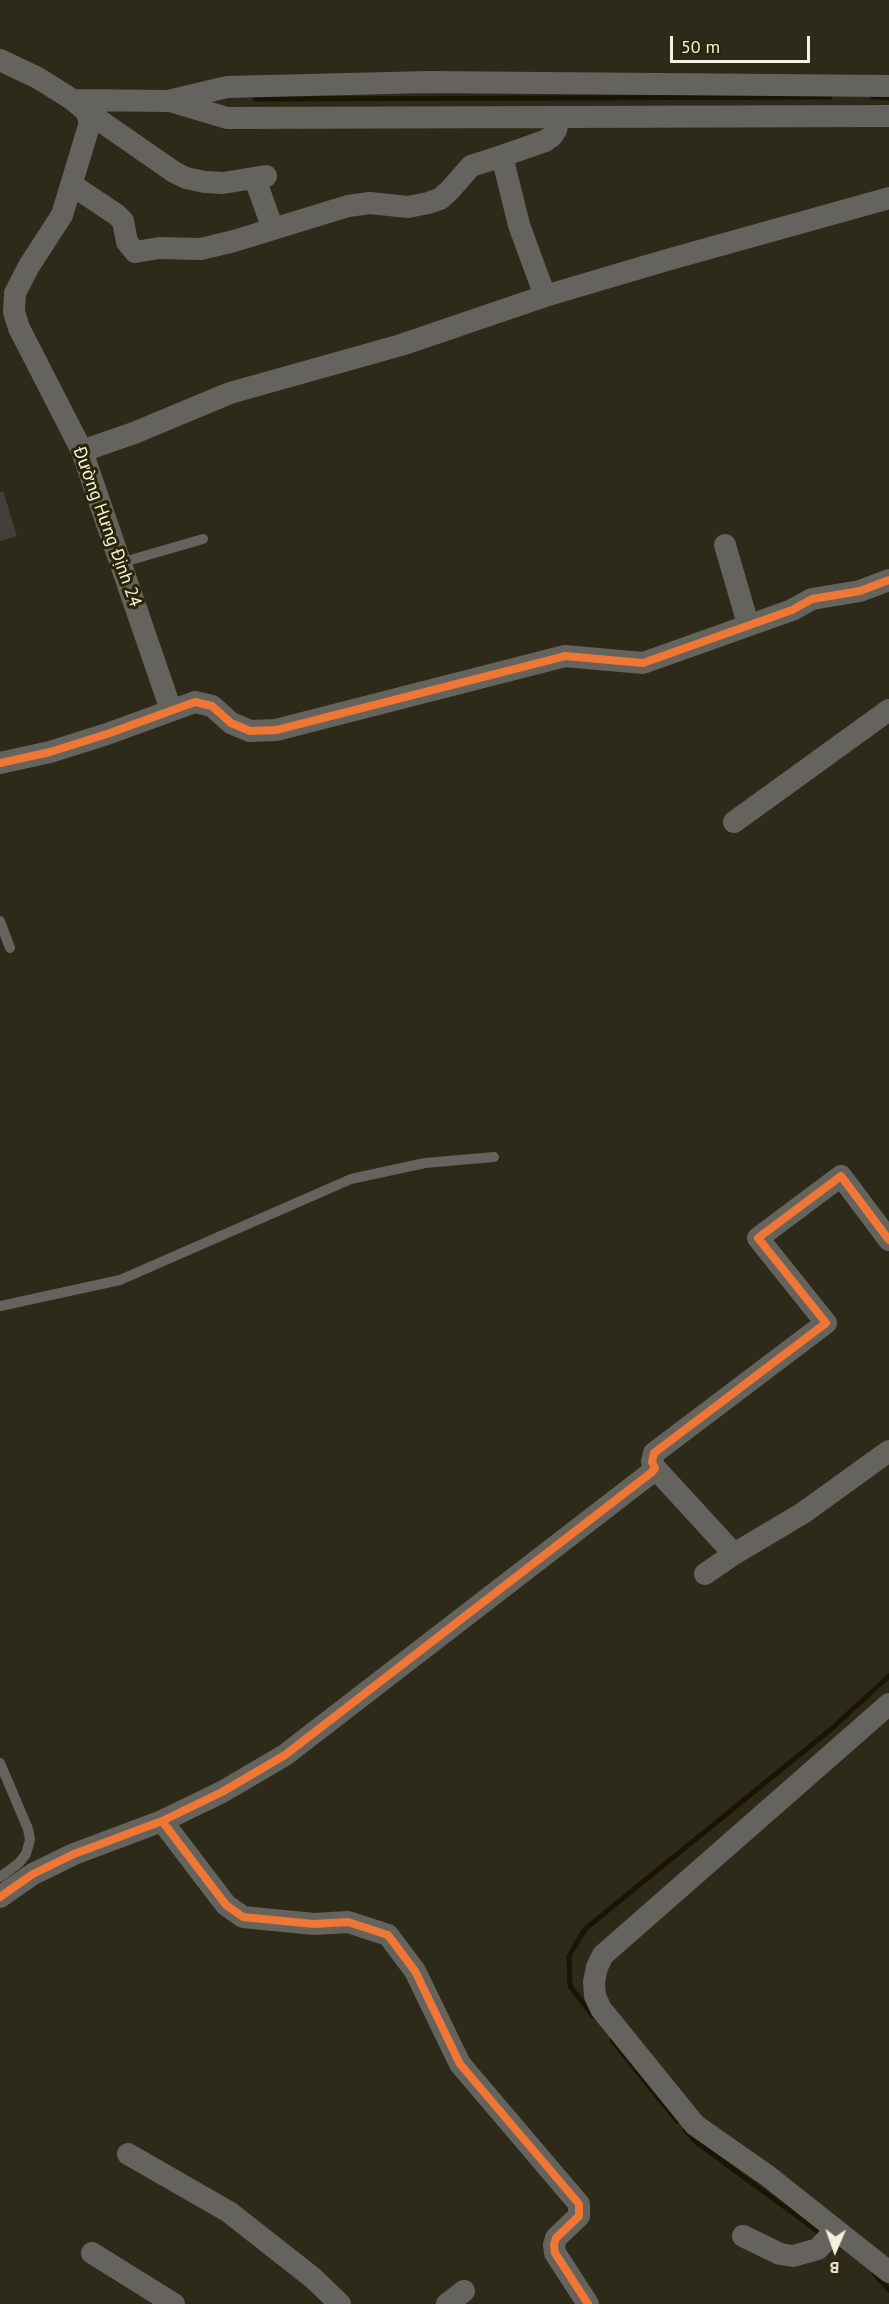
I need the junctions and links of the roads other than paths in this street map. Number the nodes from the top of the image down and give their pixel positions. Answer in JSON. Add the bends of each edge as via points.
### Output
{"nodes":[{"id":1,"x":0,"y":60,"type":"edge"},
{"id":2,"x":889,"y":86,"type":"edge"},
{"id":3,"x":168,"y":101,"type":"junction"},
{"id":4,"x":80,"y":106,"type":"junction"},
{"id":5,"x":889,"y":116,"type":"edge"},
{"id":6,"x":559,"y":117,"type":"junction"},
{"id":7,"x":502,"y":156,"type":"junction"},
{"id":8,"x":72,"y":185,"type":"junction"},
{"id":9,"x":889,"y":198,"type":"edge"},
{"id":10,"x":273,"y":229,"type":"junction"},
{"id":11,"x":545,"y":296,"type":"junction"},
{"id":12,"x":9,"y":332,"type":"edge"},
{"id":13,"x":82,"y":451,"type":"junction"},
{"id":14,"x":203,"y":539,"type":"dead end"},
{"id":15,"x":725,"y":545,"type":"dead end"},
{"id":16,"x":120,"y":563,"type":"junction"},
{"id":17,"x":889,"y":580,"type":"edge"},
{"id":18,"x":748,"y":624,"type":"junction"},
{"id":19,"x":171,"y":710,"type":"junction"},
{"id":20,"x":889,"y":710,"type":"edge"},
{"id":21,"x":0,"y":762,"type":"edge"},
{"id":22,"x":734,"y":822,"type":"dead end"},
{"id":23,"x":0,"y":921,"type":"edge"},
{"id":24,"x":10,"y":948,"type":"dead end"},
{"id":25,"x":494,"y":1157,"type":"dead end"},
{"id":26,"x":889,"y":1240,"type":"edge"},
{"id":27,"x":0,"y":1306,"type":"edge"},
{"id":28,"x":889,"y":1451,"type":"edge"},
{"id":29,"x":655,"y":1468,"type":"junction"},
{"id":30,"x":734,"y":1554,"type":"junction"},
{"id":31,"x":705,"y":1574,"type":"dead end"},
{"id":32,"x":889,"y":1704,"type":"edge"},
{"id":33,"x":0,"y":1763,"type":"edge"},
{"id":34,"x":162,"y":1821,"type":"junction"},
{"id":35,"x":0,"y":1877,"type":"edge"},
{"id":36,"x":0,"y":1897,"type":"edge"},
{"id":37,"x":128,"y":2154,"type":"dead end"},
{"id":38,"x":743,"y":2236,"type":"dead end"},
{"id":39,"x":828,"y":2238,"type":"junction"},
{"id":40,"x":92,"y":2253,"type":"dead end"},
{"id":41,"x":889,"y":2272,"type":"edge"},
{"id":42,"x":174,"y":2304,"type":"edge"},
{"id":43,"x":340,"y":2304,"type":"edge"},
{"id":44,"x":588,"y":2304,"type":"edge"}],
"edges":[{"from":1,"to":4,"type":"street","via":[[38,78]]},
{"from":2,"to":3,"type":"street","via":[[429,82],[227,87]]},
{"from":3,"to":4,"type":"street"},
{"from":3,"to":6,"type":"street","via":[[227,118]]},
{"from":4,"to":8,"type":"street","name":"Đường Hưng Định 24","via":[[89,126]]},
{"from":4,"to":10,"type":"street","via":[[186,178],[223,183],[261,178]]},
{"from":5,"to":6,"type":"street"},
{"from":6,"to":7,"type":"street","via":[[556,130],[545,141]]},
{"from":7,"to":10,"type":"street","via":[[471,166],[440,199],[428,203],[408,207],[360,203]]},
{"from":7,"to":11,"type":"street","via":[[519,225]]},
{"from":8,"to":10,"type":"street","via":[[123,221],[127,242],[135,252],[201,249]]},
{"from":8,"to":12,"type":"street","name":"Đường Hưng Định 24","via":[[62,215],[15,293]]},
{"from":9,"to":11,"type":"street"},
{"from":11,"to":13,"type":"street","via":[[400,345],[230,393]]},
{"from":12,"to":13,"type":"street","name":"Đường Hưng Định 24"},
{"from":13,"to":16,"type":"street","name":"Đường Hưng Định 24"},
{"from":14,"to":16,"type":"lane"},
{"from":15,"to":18,"type":"street"},
{"from":16,"to":19,"type":"street","name":"Đường Hưng Định 24"},
{"from":17,"to":18,"type":"street","via":[[860,591],[812,599]]},
{"from":18,"to":19,"type":"street","via":[[643,663],[565,656],[276,730],[250,731],[231,723],[212,706],[195,702]]},
{"from":19,"to":21,"type":"street","via":[[50,752]]},
{"from":20,"to":22,"type":"street"},
{"from":23,"to":24,"type":"lane"},
{"from":25,"to":27,"type":"lane","via":[[425,1163],[351,1179],[120,1280]]},
{"from":26,"to":29,"type":"street","via":[[841,1176],[758,1238],[826,1323],[654,1453]]},
{"from":28,"to":30,"type":"street","via":[[803,1513]]},
{"from":29,"to":30,"type":"street"},
{"from":29,"to":34,"type":"street","via":[[285,1755]]},
{"from":30,"to":31,"type":"street"},
{"from":32,"to":39,"type":"street","via":[[603,1954],[594,1982],[601,2009],[695,2125],[768,2176]]},
{"from":33,"to":35,"type":"lane","via":[[30,1840],[20,1863]]},
{"from":34,"to":36,"type":"street","via":[[74,1854],[33,1874]]},
{"from":34,"to":44,"type":"street","via":[[226,1905],[243,1917],[348,1922],[388,1935],[415,1971],[460,2064],[579,2204],[579,2216],[556,2238],[554,2245],[555,2253]]},
{"from":37,"to":43,"type":"street","via":[[229,2212]]},
{"from":38,"to":39,"type":"street","via":[[793,2256],[812,2253]]},
{"from":39,"to":41,"type":"street"},
{"from":40,"to":42,"type":"street"}]}
